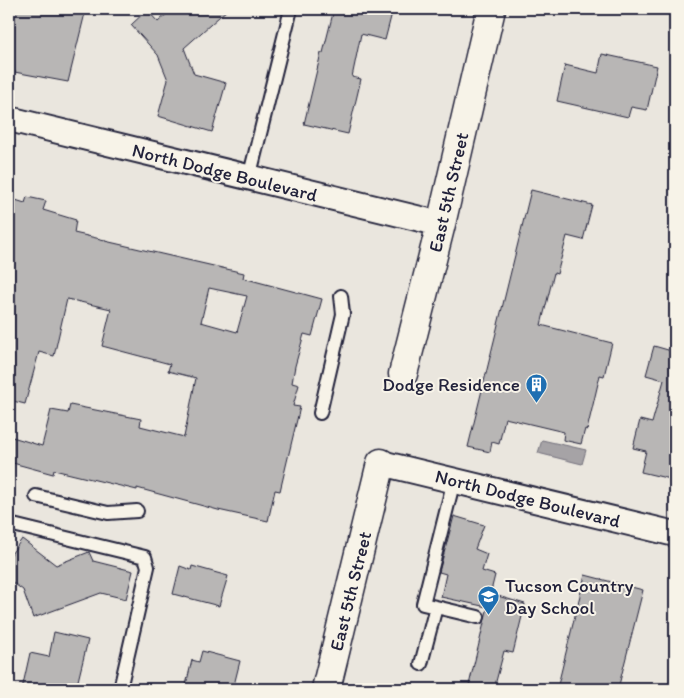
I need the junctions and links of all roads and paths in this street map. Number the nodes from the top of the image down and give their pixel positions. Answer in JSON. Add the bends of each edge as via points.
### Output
{"nodes":[{"id":1,"x":291,"y":9,"type":"edge"},
{"id":2,"x":491,"y":9,"type":"edge"},
{"id":3,"x":9,"y":119,"type":"edge"},
{"id":4,"x":250,"y":178,"type":"junction"},
{"id":5,"x":441,"y":224,"type":"junction"},
{"id":6,"x":341,"y":296,"type":"dead end"},
{"id":7,"x":403,"y":374,"type":"dead end"},
{"id":8,"x":320,"y":413,"type":"dead end"},
{"id":9,"x":381,"y":463,"type":"joint"},
{"id":10,"x":454,"y":480,"type":"junction"},
{"id":11,"x":36,"y":496,"type":"dead end"},
{"id":12,"x":137,"y":511,"type":"dead end"},
{"id":13,"x":9,"y":524,"type":"edge"},
{"id":14,"x":675,"y":534,"type":"edge"},
{"id":15,"x":436,"y":607,"type":"junction"},
{"id":16,"x":478,"y":617,"type":"dead end"},
{"id":17,"x":421,"y":664,"type":"dead end"},
{"id":18,"x":120,"y":689,"type":"edge"},
{"id":19,"x":326,"y":689,"type":"edge"}],
"edges":[{"from":1,"to":4,"type":"lane"},
{"from":2,"to":5,"type":"street","name":"East 5th Street"},
{"from":3,"to":4,"type":"street","name":"North Dodge Boulevard"},
{"from":4,"to":5,"type":"street","name":"North Dodge Boulevard"},
{"from":5,"to":7,"type":"street","name":"East 5th Street"},
{"from":6,"to":8,"type":"lane","via":[[343,314]]},
{"from":9,"to":10,"type":"street","name":"North Dodge Boulevard"},
{"from":9,"to":19,"type":"street","name":"East 5th Street"},
{"from":10,"to":14,"type":"street","name":"North Dodge Boulevard"},
{"from":10,"to":15,"type":"lane","via":[[423,604]]},
{"from":11,"to":12,"type":"lane","via":[[108,513]]},
{"from":13,"to":18,"type":"lane","via":[[145,557],[148,567]]},
{"from":15,"to":16,"type":"lane"},
{"from":15,"to":17,"type":"lane"}]}
